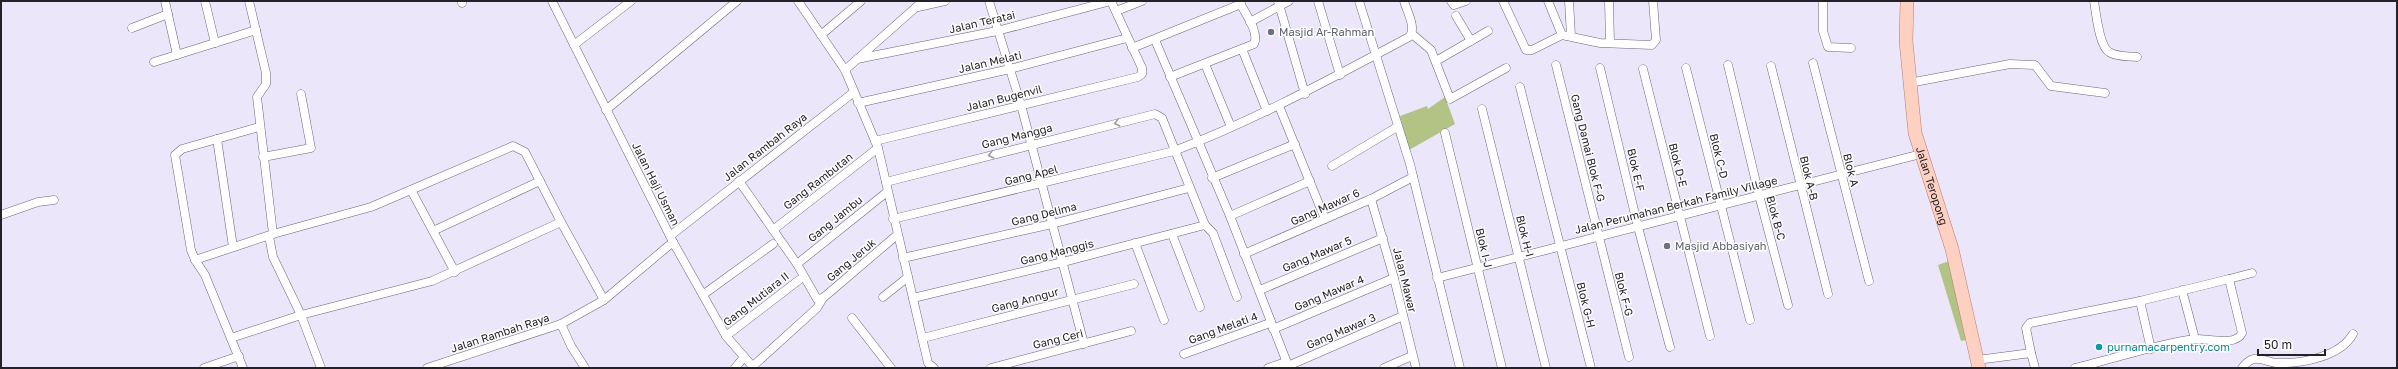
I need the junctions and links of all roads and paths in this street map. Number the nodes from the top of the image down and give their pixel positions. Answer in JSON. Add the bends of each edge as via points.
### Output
{"nodes":[{"id":1,"x":164,"y":1,"type":"edge"},
{"id":2,"x":205,"y":1,"type":"edge"},
{"id":3,"x":249,"y":1,"type":"edge"},
{"id":4,"x":552,"y":1,"type":"edge"},
{"id":5,"x":631,"y":1,"type":"edge"},
{"id":6,"x":737,"y":1,"type":"edge"},
{"id":7,"x":799,"y":1,"type":"edge"},
{"id":8,"x":860,"y":1,"type":"edge"},
{"id":9,"x":923,"y":1,"type":"edge"},
{"id":10,"x":944,"y":1,"type":"edge"},
{"id":11,"x":990,"y":1,"type":"edge"},
{"id":12,"x":1111,"y":1,"type":"edge"},
{"id":13,"x":1142,"y":1,"type":"edge"},
{"id":14,"x":1289,"y":1,"type":"edge"},
{"id":15,"x":1318,"y":1,"type":"edge"},
{"id":16,"x":1359,"y":1,"type":"edge"},
{"id":17,"x":1404,"y":1,"type":"edge"},
{"id":18,"x":1451,"y":1,"type":"edge"},
{"id":19,"x":1466,"y":1,"type":"edge"},
{"id":20,"x":1503,"y":1,"type":"edge"},
{"id":21,"x":1548,"y":1,"type":"edge"},
{"id":22,"x":1569,"y":1,"type":"edge"},
{"id":23,"x":1610,"y":1,"type":"edge"},
{"id":24,"x":1653,"y":1,"type":"edge"},
{"id":25,"x":1823,"y":1,"type":"edge"},
{"id":26,"x":1907,"y":1,"type":"edge"},
{"id":27,"x":2094,"y":1,"type":"edge"},
{"id":28,"x":1240,"y":3,"type":"edge"},
{"id":29,"x":1279,"y":4,"type":"edge"},
{"id":30,"x":916,"y":8,"type":"junction"},
{"id":31,"x":1116,"y":11,"type":"junction"},
{"id":32,"x":168,"y":14,"type":"junction"},
{"id":33,"x":1456,"y":16,"type":"dead end"},
{"id":34,"x":1250,"y":22,"type":"junction"},
{"id":35,"x":132,"y":28,"type":"dead end"},
{"id":36,"x":256,"y":30,"type":"junction"},
{"id":37,"x":997,"y":30,"type":"junction"},
{"id":38,"x":1488,"y":31,"type":"dead end"},
{"id":39,"x":1412,"y":34,"type":"junction"},
{"id":40,"x":821,"y":35,"type":"junction"},
{"id":41,"x":1562,"y":35,"type":"junction"},
{"id":42,"x":1571,"y":36,"type":"junction"},
{"id":43,"x":1127,"y":38,"type":"junction"},
{"id":44,"x":1155,"y":40,"type":"junction"},
{"id":45,"x":1472,"y":41,"type":"junction"},
{"id":46,"x":215,"y":43,"type":"junction"},
{"id":47,"x":1610,"y":43,"type":"junction"},
{"id":48,"x":574,"y":45,"type":"junction"},
{"id":49,"x":1132,"y":48,"type":"junction"},
{"id":50,"x":1851,"y":48,"type":"dead end"},
{"id":51,"x":1242,"y":49,"type":"junction"},
{"id":52,"x":177,"y":55,"type":"junction"},
{"id":53,"x":1376,"y":55,"type":"junction"},
{"id":54,"x":2137,"y":57,"type":"dead end"},
{"id":55,"x":857,"y":59,"type":"junction"},
{"id":56,"x":1436,"y":61,"type":"junction"},
{"id":57,"x":154,"y":62,"type":"dead end"},
{"id":58,"x":1813,"y":63,"type":"dead end"},
{"id":59,"x":1205,"y":64,"type":"junction"},
{"id":60,"x":1556,"y":65,"type":"dead end"},
{"id":61,"x":1728,"y":65,"type":"dead end"},
{"id":62,"x":1771,"y":66,"type":"dead end"},
{"id":63,"x":1506,"y":68,"type":"dead end"},
{"id":64,"x":1600,"y":68,"type":"dead end"},
{"id":65,"x":1686,"y":68,"type":"dead end"},
{"id":66,"x":1010,"y":69,"type":"junction"},
{"id":67,"x":1643,"y":69,"type":"dead end"},
{"id":68,"x":845,"y":70,"type":"junction"},
{"id":69,"x":1340,"y":75,"type":"junction"},
{"id":70,"x":1170,"y":77,"type":"junction"},
{"id":71,"x":1909,"y":82,"type":"junction"},
{"id":72,"x":1520,"y":87,"type":"dead end"},
{"id":73,"x":854,"y":92,"type":"junction"},
{"id":74,"x":2105,"y":93,"type":"dead end"},
{"id":75,"x":302,"y":94,"type":"dead end"},
{"id":76,"x":1304,"y":94,"type":"junction"},
{"id":77,"x":858,"y":103,"type":"junction"},
{"id":78,"x":1021,"y":106,"type":"junction"},
{"id":79,"x":1279,"y":106,"type":"junction"},
{"id":80,"x":1482,"y":109,"type":"dead end"},
{"id":81,"x":606,"y":110,"type":"junction"},
{"id":82,"x":1267,"y":111,"type":"junction"},
{"id":83,"x":259,"y":127,"type":"junction"},
{"id":84,"x":1231,"y":127,"type":"junction"},
{"id":85,"x":1397,"y":127,"type":"junction"},
{"id":86,"x":1445,"y":133,"type":"dead end"},
{"id":87,"x":217,"y":139,"type":"junction"},
{"id":88,"x":1198,"y":142,"type":"junction"},
{"id":89,"x":876,"y":144,"type":"junction"},
{"id":90,"x":1031,"y":144,"type":"junction"},
{"id":91,"x":1295,"y":144,"type":"junction"},
{"id":92,"x":1174,"y":151,"type":"junction"},
{"id":93,"x":1920,"y":154,"type":"junction"},
{"id":94,"x":263,"y":157,"type":"junction"},
{"id":95,"x":1332,"y":166,"type":"dead end"},
{"id":96,"x":1840,"y":174,"type":"junction"},
{"id":97,"x":1413,"y":177,"type":"junction"},
{"id":98,"x":1212,"y":178,"type":"junction"},
{"id":99,"x":540,"y":181,"type":"junction"},
{"id":100,"x":739,"y":181,"type":"junction"},
{"id":101,"x":1310,"y":181,"type":"junction"},
{"id":102,"x":886,"y":182,"type":"junction"},
{"id":103,"x":1042,"y":184,"type":"junction"},
{"id":104,"x":1799,"y":185,"type":"junction"},
{"id":105,"x":1189,"y":188,"type":"junction"},
{"id":106,"x":411,"y":190,"type":"junction"},
{"id":107,"x":887,"y":192,"type":"junction"},
{"id":108,"x":1759,"y":195,"type":"junction"},
{"id":109,"x":1371,"y":199,"type":"junction"},
{"id":110,"x":54,"y":200,"type":"dead end"},
{"id":111,"x":1720,"y":205,"type":"junction"},
{"id":112,"x":1,"y":215,"type":"edge"},
{"id":113,"x":1230,"y":216,"type":"junction"},
{"id":114,"x":1680,"y":216,"type":"junction"},
{"id":115,"x":893,"y":219,"type":"junction"},
{"id":116,"x":1325,"y":219,"type":"junction"},
{"id":117,"x":561,"y":222,"type":"junction"},
{"id":118,"x":1052,"y":224,"type":"junction"},
{"id":119,"x":1205,"y":225,"type":"junction"},
{"id":120,"x":1638,"y":227,"type":"junction"},
{"id":121,"x":773,"y":230,"type":"junction"},
{"id":122,"x":433,"y":231,"type":"junction"},
{"id":123,"x":1172,"y":234,"type":"junction"},
{"id":124,"x":271,"y":235,"type":"junction"},
{"id":125,"x":897,"y":235,"type":"junction"},
{"id":126,"x":1599,"y":236,"type":"junction"},
{"id":127,"x":1383,"y":238,"type":"junction"},
{"id":128,"x":672,"y":239,"type":"junction"},
{"id":129,"x":773,"y":244,"type":"dead end"},
{"id":130,"x":1135,"y":244,"type":"junction"},
{"id":131,"x":233,"y":247,"type":"junction"},
{"id":132,"x":1559,"y":247,"type":"junction"},
{"id":133,"x":1244,"y":254,"type":"junction"},
{"id":134,"x":1520,"y":257,"type":"junction"},
{"id":135,"x":903,"y":258,"type":"junction"},
{"id":136,"x":195,"y":260,"type":"junction"},
{"id":137,"x":1063,"y":262,"type":"junction"},
{"id":138,"x":796,"y":264,"type":"junction"},
{"id":139,"x":1477,"y":268,"type":"junction"},
{"id":140,"x":454,"y":272,"type":"junction"},
{"id":141,"x":2252,"y":273,"type":"dead end"},
{"id":142,"x":908,"y":277,"type":"junction"},
{"id":143,"x":1394,"y":278,"type":"junction"},
{"id":144,"x":1437,"y":278,"type":"junction"},
{"id":145,"x":2229,"y":279,"type":"junction"},
{"id":146,"x":799,"y":280,"type":"dead end"},
{"id":147,"x":1869,"y":282,"type":"dead end"},
{"id":148,"x":1134,"y":284,"type":"dead end"},
{"id":149,"x":1260,"y":290,"type":"junction"},
{"id":150,"x":2182,"y":290,"type":"junction"},
{"id":151,"x":704,"y":294,"type":"junction"},
{"id":152,"x":1828,"y":294,"type":"dead end"},
{"id":153,"x":883,"y":297,"type":"dead end"},
{"id":154,"x":1237,"y":297,"type":"dead end"},
{"id":155,"x":913,"y":298,"type":"junction"},
{"id":156,"x":1073,"y":298,"type":"junction"},
{"id":157,"x":821,"y":299,"type":"junction"},
{"id":158,"x":604,"y":300,"type":"junction"},
{"id":159,"x":2140,"y":301,"type":"junction"},
{"id":160,"x":1788,"y":305,"type":"dead end"},
{"id":161,"x":1200,"y":307,"type":"dead end"},
{"id":162,"x":301,"y":315,"type":"junction"},
{"id":163,"x":1403,"y":316,"type":"junction"},
{"id":164,"x":852,"y":318,"type":"dead end"},
{"id":165,"x":1164,"y":320,"type":"dead end"},
{"id":166,"x":1750,"y":320,"type":"dead end"},
{"id":167,"x":561,"y":324,"type":"junction"},
{"id":168,"x":1272,"y":326,"type":"junction"},
{"id":169,"x":1131,"y":331,"type":"dead end"},
{"id":170,"x":2353,"y":334,"type":"dead end"},
{"id":171,"x":726,"y":336,"type":"junction"},
{"id":172,"x":1710,"y":336,"type":"dead end"},
{"id":173,"x":231,"y":338,"type":"junction"},
{"id":174,"x":923,"y":338,"type":"junction"},
{"id":175,"x":2195,"y":339,"type":"junction"},
{"id":176,"x":1084,"y":344,"type":"junction"},
{"id":177,"x":1670,"y":346,"type":"dead end"},
{"id":178,"x":2151,"y":349,"type":"junction"},
{"id":179,"x":2031,"y":353,"type":"junction"},
{"id":180,"x":1184,"y":354,"type":"dead end"},
{"id":181,"x":239,"y":356,"type":"junction"},
{"id":182,"x":1412,"y":356,"type":"junction"},
{"id":183,"x":744,"y":357,"type":"junction"},
{"id":184,"x":1629,"y":357,"type":"dead end"},
{"id":185,"x":1978,"y":364,"type":"edge"},
{"id":186,"x":1288,"y":365,"type":"edge"},
{"id":187,"x":928,"y":366,"type":"edge"},
{"id":188,"x":437,"y":367,"type":"edge"},
{"id":189,"x":754,"y":367,"type":"edge"},
{"id":190,"x":204,"y":368,"type":"edge"},
{"id":191,"x":244,"y":368,"type":"edge"},
{"id":192,"x":321,"y":368,"type":"edge"},
{"id":193,"x":427,"y":368,"type":"edge"},
{"id":194,"x":585,"y":368,"type":"edge"},
{"id":195,"x":735,"y":368,"type":"edge"},
{"id":196,"x":891,"y":368,"type":"edge"},
{"id":197,"x":991,"y":368,"type":"edge"},
{"id":198,"x":1268,"y":368,"type":"edge"},
{"id":199,"x":1384,"y":368,"type":"edge"},
{"id":200,"x":1416,"y":368,"type":"edge"},
{"id":201,"x":1460,"y":368,"type":"edge"},
{"id":202,"x":1502,"y":368,"type":"edge"},
{"id":203,"x":1546,"y":368,"type":"edge"},
{"id":204,"x":1590,"y":368,"type":"edge"},
{"id":205,"x":2035,"y":368,"type":"edge"},
{"id":206,"x":2075,"y":368,"type":"edge"},
{"id":207,"x":2242,"y":368,"type":"edge"}],
"edges":[{"from":1,"to":32,"type":"street"},
{"from":2,"to":46,"type":"street"},
{"from":3,"to":36,"type":"street"},
{"from":4,"to":48,"type":"street","name":"Jalan Haji Usman"},
{"from":5,"to":48,"type":"street"},
{"from":6,"to":81,"type":"street"},
{"from":7,"to":40,"type":"street"},
{"from":8,"to":40,"type":"street"},
{"from":9,"to":30,"type":"street"},
{"from":10,"to":30,"type":"street"},
{"from":11,"to":37,"type":"street"},
{"from":12,"to":31,"type":"street"},
{"from":12,"to":37,"type":"street","name":"Jalan Teratai"},
{"from":13,"to":31,"type":"street"},
{"from":14,"to":29,"type":"street"},
{"from":15,"to":69,"type":"street"},
{"from":16,"to":53,"type":"street"},
{"from":17,"to":39,"type":"street","via":[[1413,28]]},
{"from":18,"to":19,"type":"street","via":[[1454,5]]},
{"from":20,"to":41,"type":"street","via":[[1526,50],[1532,50]]},
{"from":21,"to":41,"type":"street"},
{"from":22,"to":42,"type":"street"},
{"from":23,"to":47,"type":"street"},
{"from":24,"to":47,"type":"street","via":[[1656,43]]},
{"from":25,"to":50,"type":"street","via":[[1823,32],[1828,48]]},
{"from":26,"to":71,"type":"main road","name":"Jalan Teropong"},
{"from":27,"to":54,"type":"street","via":[[2101,38],[2106,49],[2114,54]]},
{"from":28,"to":34,"type":"street"},
{"from":28,"to":44,"type":"street"},
{"from":29,"to":34,"type":"street"},
{"from":29,"to":76,"type":"street"},
{"from":30,"to":55,"type":"street"},
{"from":31,"to":43,"type":"street"},
{"from":32,"to":35,"type":"street"},
{"from":32,"to":52,"type":"street"},
{"from":33,"to":45,"type":"street"},
{"from":34,"to":51,"type":"street","via":[[1256,42]]},
{"from":36,"to":46,"type":"street"},
{"from":36,"to":83,"type":"street","via":[[266,79],[266,84],[257,97]]},
{"from":37,"to":55,"type":"street","name":"Jalan Teratai"},
{"from":37,"to":66,"type":"street"},
{"from":38,"to":45,"type":"street"},
{"from":39,"to":53,"type":"street","name":"Gang Apel"},
{"from":39,"to":56,"type":"street","via":[[1431,50]]},
{"from":40,"to":68,"type":"street"},
{"from":41,"to":42,"type":"street"},
{"from":42,"to":47,"type":"street","via":[[1593,42]]},
{"from":43,"to":49,"type":"street"},
{"from":43,"to":66,"type":"street","name":"Jalan Melati"},
{"from":44,"to":49,"type":"street"},
{"from":44,"to":70,"type":"street"},
{"from":45,"to":56,"type":"street"},
{"from":46,"to":52,"type":"street"},
{"from":48,"to":81,"type":"street","name":"Jalan Haji Usman"},
{"from":49,"to":78,"type":"street","name":"Jalan Bugenvil","via":[[1142,68],[1142,74],[1138,77]]},
{"from":51,"to":59,"type":"street"},
{"from":51,"to":82,"type":"street"},
{"from":52,"to":57,"type":"street"},
{"from":53,"to":69,"type":"street","name":"Gang Apel"},
{"from":53,"to":85,"type":"street"},
{"from":55,"to":68,"type":"street"},
{"from":56,"to":63,"type":"street","via":[[1450,98]]},
{"from":58,"to":96,"type":"street","name":"Blok A"},
{"from":59,"to":70,"type":"street"},
{"from":59,"to":84,"type":"street"},
{"from":60,"to":126,"type":"street","name":"Gang Damai Blok F-G"},
{"from":61,"to":108,"type":"street","name":"Blok B-C"},
{"from":62,"to":104,"type":"street","name":"Blok A-B"},
{"from":64,"to":120,"type":"street","name":"Blok E-F"},
{"from":65,"to":111,"type":"street","name":"Blok C-D"},
{"from":66,"to":77,"type":"street","name":"Jalan Melati"},
{"from":66,"to":78,"type":"street"},
{"from":67,"to":114,"type":"street","name":"Blok D-E"},
{"from":68,"to":73,"type":"street"},
{"from":69,"to":76,"type":"street","name":"Gang Apel"},
{"from":70,"to":88,"type":"street"},
{"from":71,"to":74,"type":"street","via":[[2010,64],[2024,64],[2035,65],[2051,86]]},
{"from":71,"to":93,"type":"main road","name":"Jalan Teropong"},
{"from":72,"to":132,"type":"street","name":"Blok G-H"},
{"from":73,"to":77,"type":"street"},
{"from":73,"to":100,"type":"street","name":"Jalan Rambah Raya"},
{"from":75,"to":94,"type":"street","via":[[311,148]]},
{"from":76,"to":79,"type":"street","name":"Gang Apel"},
{"from":77,"to":89,"type":"street"},
{"from":78,"to":89,"type":"street","name":"Jalan Bugenvil"},
{"from":78,"to":90,"type":"street"},
{"from":79,"to":82,"type":"street","name":"Gang Apel"},
{"from":79,"to":91,"type":"street"},
{"from":80,"to":134,"type":"street","name":"Blok H-I"},
{"from":81,"to":128,"type":"street","name":"Jalan Haji Usman"},
{"from":82,"to":84,"type":"street","name":"Gang Apel"},
{"from":83,"to":87,"type":"street"},
{"from":83,"to":94,"type":"street"},
{"from":84,"to":88,"type":"street","name":"Gang Apel"},
{"from":85,"to":95,"type":"street"},
{"from":85,"to":97,"type":"street"},
{"from":86,"to":139,"type":"street","name":"Blok I-J"},
{"from":87,"to":131,"type":"street"},
{"from":87,"to":136,"type":"street","via":[[182,149],[175,155],[191,250]]},
{"from":88,"to":92,"type":"street","name":"Gang Apel"},
{"from":88,"to":98,"type":"street"},
{"from":89,"to":102,"type":"street"},
{"from":89,"to":121,"type":"street","name":"Gang Rambutan"},
{"from":92,"to":90,"type":"street","name":"Gang Mangga","one_way":true,"via":[[1162,118],[1155,114]]},
{"from":90,"to":102,"type":"street","name":"Gang Mangga","one_way":true},
{"from":90,"to":103,"type":"street"},
{"from":91,"to":98,"type":"street"},
{"from":91,"to":101,"type":"street"},
{"from":92,"to":103,"type":"street","name":"Gang Apel"},
{"from":92,"to":105,"type":"street"},
{"from":93,"to":96,"type":"street","name":"Jalan Perumahan Berkah Family Village"},
{"from":93,"to":185,"type":"main road","name":"Jalan Teropong","via":[[1946,229]]},
{"from":94,"to":124,"type":"street"},
{"from":96,"to":104,"type":"street","name":"Jalan Perumahan Berkah Family Village"},
{"from":96,"to":147,"type":"street","name":"Blok A"},
{"from":97,"to":109,"type":"street","name":"Gang Mawar 6"},
{"from":97,"to":144,"type":"street"},
{"from":98,"to":113,"type":"street"},
{"from":99,"to":106,"type":"street","via":[[525,152],[513,146]]},
{"from":99,"to":117,"type":"street"},
{"from":99,"to":122,"type":"street"},
{"from":100,"to":121,"type":"street"},
{"from":100,"to":128,"type":"street","name":"Jalan Rambah Raya"},
{"from":101,"to":113,"type":"street"},
{"from":101,"to":116,"type":"street"},
{"from":102,"to":107,"type":"street"},
{"from":103,"to":115,"type":"street","name":"Gang Apel"},
{"from":103,"to":118,"type":"street"},
{"from":104,"to":108,"type":"street","name":"Jalan Perumahan Berkah Family Village"},
{"from":104,"to":152,"type":"street","name":"Blok A-B"},
{"from":105,"to":118,"type":"street","name":"Gang Delima"},
{"from":105,"to":119,"type":"street"},
{"from":106,"to":122,"type":"street"},
{"from":106,"to":124,"type":"street","via":[[371,207]]},
{"from":107,"to":115,"type":"street"},
{"from":107,"to":138,"type":"street","name":"Gang Jambu"},
{"from":108,"to":111,"type":"street","name":"Jalan Perumahan Berkah Family Village"},
{"from":108,"to":160,"type":"street","name":"Blok B-C"},
{"from":109,"to":116,"type":"street","name":"Gang Mawar 6"},
{"from":109,"to":127,"type":"street","name":"Jalan Mawar"},
{"from":110,"to":112,"type":"street","via":[[38,202]]},
{"from":111,"to":114,"type":"street","name":"Jalan Perumahan Berkah Family Village"},
{"from":111,"to":166,"type":"street","name":"Blok C-D"},
{"from":113,"to":133,"type":"street"},
{"from":114,"to":120,"type":"street","name":"Jalan Perumahan Berkah Family Village"},
{"from":114,"to":172,"type":"street","name":"Blok D-E"},
{"from":115,"to":125,"type":"street"},
{"from":116,"to":133,"type":"street","name":"Gang Mawar 6"},
{"from":117,"to":140,"type":"street"},
{"from":117,"to":158,"type":"street"},
{"from":118,"to":135,"type":"street","name":"Gang Delima"},
{"from":118,"to":137,"type":"street"},
{"from":119,"to":123,"type":"street","name":"Gang Manggis"},
{"from":119,"to":154,"type":"street","via":[[1213,233]]},
{"from":120,"to":126,"type":"street","name":"Jalan Perumahan Berkah Family Village"},
{"from":120,"to":177,"type":"street","name":"Blok E-F"},
{"from":121,"to":138,"type":"street"},
{"from":122,"to":140,"type":"street"},
{"from":123,"to":130,"type":"street","name":"Gang Manggis"},
{"from":123,"to":161,"type":"street"},
{"from":124,"to":131,"type":"street"},
{"from":124,"to":162,"type":"street","via":[[273,257]]},
{"from":125,"to":135,"type":"street"},
{"from":125,"to":157,"type":"street","name":"Gang Jeruk"},
{"from":126,"to":132,"type":"street","name":"Jalan Perumahan Berkah Family Village"},
{"from":126,"to":184,"type":"street","name":"Blok F-G"},
{"from":127,"to":143,"type":"street","name":"Jalan Mawar"},
{"from":127,"to":149,"type":"street","name":"Gang Mawar 5"},
{"from":128,"to":151,"type":"street","name":"Jalan Haji Usman"},
{"from":128,"to":158,"type":"street","name":"Jalan Rambah Raya"},
{"from":129,"to":151,"type":"street"},
{"from":130,"to":137,"type":"street","name":"Gang Manggis"},
{"from":130,"to":165,"type":"street"},
{"from":131,"to":136,"type":"street"},
{"from":132,"to":134,"type":"street","name":"Jalan Perumahan Berkah Family Village"},
{"from":132,"to":204,"type":"street","name":"Blok G-H"},
{"from":133,"to":149,"type":"street"},
{"from":134,"to":139,"type":"street","name":"Jalan Perumahan Berkah Family Village"},
{"from":134,"to":203,"type":"street","name":"Blok H-I"},
{"from":135,"to":142,"type":"street"},
{"from":136,"to":173,"type":"street","via":[[205,275]]},
{"from":137,"to":155,"type":"street","name":"Gang Manggis"},
{"from":137,"to":156,"type":"street"},
{"from":138,"to":157,"type":"street"},
{"from":139,"to":144,"type":"street","name":"Jalan Perumahan Berkah Family Village"},
{"from":139,"to":202,"type":"street","name":"Blok I-J"},
{"from":140,"to":162,"type":"street","via":[[405,289]]},
{"from":141,"to":145,"type":"street"},
{"from":142,"to":153,"type":"street"},
{"from":142,"to":155,"type":"street"},
{"from":143,"to":163,"type":"street","name":"Jalan Mawar"},
{"from":143,"to":168,"type":"street","name":"Gang Mawar 4"},
{"from":144,"to":201,"type":"street"},
{"from":145,"to":150,"type":"street"},
{"from":145,"to":175,"type":"street","via":[[2240,336],[2221,341]]},
{"from":146,"to":171,"type":"street","name":"Gang Mutiara II"},
{"from":148,"to":156,"type":"street","name":"Gang Anngur"},
{"from":149,"to":168,"type":"street"},
{"from":150,"to":159,"type":"street"},
{"from":150,"to":175,"type":"street"},
{"from":151,"to":171,"type":"street","name":"Jalan Haji Usman"},
{"from":155,"to":174,"type":"street"},
{"from":156,"to":174,"type":"street","name":"Gang Anngur"},
{"from":156,"to":176,"type":"street"},
{"from":157,"to":189,"type":"street","name":"Gang Jeruk","via":[[821,304]]},
{"from":158,"to":167,"type":"street","name":"Jalan Rambah Raya"},
{"from":159,"to":178,"type":"street"},
{"from":159,"to":179,"type":"street","via":[[2027,324]]},
{"from":162,"to":173,"type":"street"},
{"from":162,"to":192,"type":"street"},
{"from":163,"to":182,"type":"street","name":"Jalan Mawar"},
{"from":163,"to":186,"type":"street","name":"Gang Mawar 3"},
{"from":164,"to":196,"type":"street"},
{"from":167,"to":188,"type":"street","name":"Jalan Rambah Raya"},
{"from":167,"to":194,"type":"street"},
{"from":168,"to":180,"type":"street","name":"Gang Melati 4"},
{"from":168,"to":186,"type":"street"},
{"from":169,"to":176,"type":"street","name":"Gang Ceri"},
{"from":170,"to":207,"type":"street","via":[[2348,342],[2333,353],[2290,362],[2276,363],[2255,359]]},
{"from":171,"to":183,"type":"street","name":"Jalan Haji Usman"},
{"from":173,"to":181,"type":"street"},
{"from":174,"to":187,"type":"street"},
{"from":175,"to":178,"type":"street"},
{"from":176,"to":197,"type":"street","name":"Gang Ceri"},
{"from":178,"to":206,"type":"street"},
{"from":179,"to":185,"type":"street"},
{"from":179,"to":205,"type":"street"},
{"from":181,"to":190,"type":"street"},
{"from":181,"to":191,"type":"street"},
{"from":182,"to":199,"type":"street"},
{"from":182,"to":200,"type":"street","name":"Jalan Mawar"},
{"from":183,"to":189,"type":"street","name":"Jalan Haji Usman"},
{"from":183,"to":195,"type":"street"},
{"from":186,"to":198,"type":"street","name":"Gang Mawar 3"},
{"from":188,"to":193,"type":"street","name":"Jalan Rambah Raya"}]}
